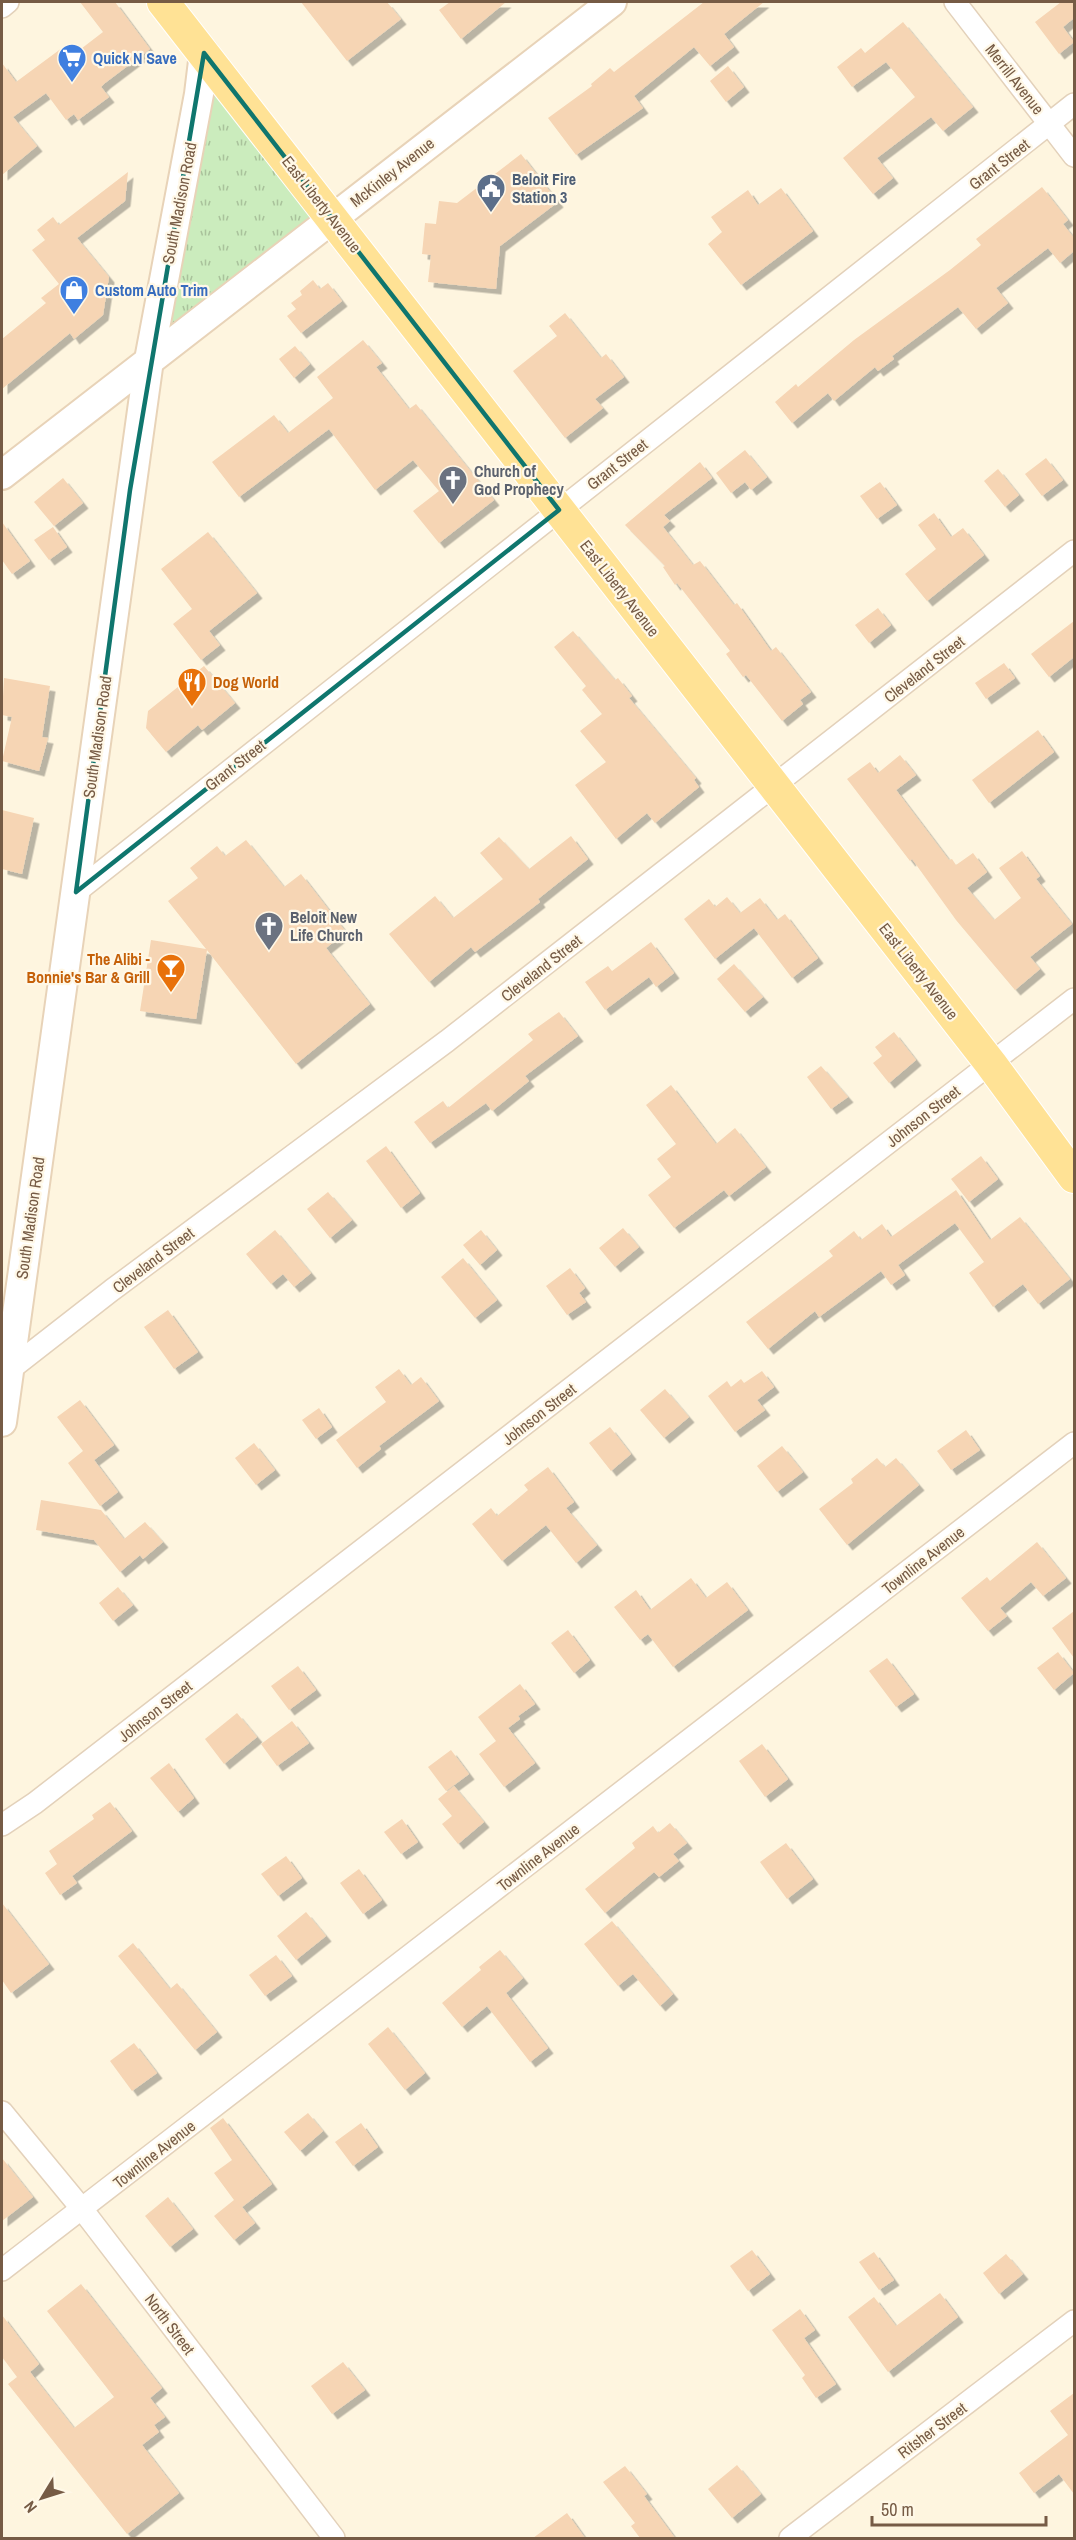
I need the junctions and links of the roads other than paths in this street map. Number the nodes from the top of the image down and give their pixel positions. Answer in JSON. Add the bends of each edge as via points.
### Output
{"nodes":[{"id":1,"x":8,"y":2,"type":"edge"},
{"id":2,"x":163,"y":2,"type":"edge"},
{"id":3,"x":612,"y":2,"type":"edge"},
{"id":4,"x":955,"y":2,"type":"edge"},
{"id":5,"x":2,"y":7,"type":"edge"},
{"id":6,"x":204,"y":53,"type":"junction"},
{"id":7,"x":1074,"y":104,"type":"edge"},
{"id":8,"x":1050,"y":124,"type":"junction"},
{"id":9,"x":1074,"y":156,"type":"edge"},
{"id":10,"x":333,"y":218,"type":"junction"},
{"id":11,"x":149,"y":360,"type":"junction"},
{"id":12,"x":2,"y":475,"type":"edge"},
{"id":13,"x":559,"y":510,"type":"junction"},
{"id":14,"x":1074,"y":551,"type":"edge"},
{"id":15,"x":775,"y":786,"type":"junction"},
{"id":16,"x":76,"y":892,"type":"junction"},
{"id":17,"x":1074,"y":999,"type":"edge"},
{"id":18,"x":991,"y":1064,"type":"junction"},
{"id":19,"x":1074,"y":1177,"type":"edge"},
{"id":20,"x":5,"y":1373,"type":"edge"},
{"id":21,"x":2,"y":1422,"type":"edge"},
{"id":22,"x":1074,"y":1443,"type":"edge"},
{"id":23,"x":2,"y":1825,"type":"edge"},
{"id":24,"x":2,"y":2112,"type":"edge"},
{"id":25,"x":82,"y":2209,"type":"junction"},
{"id":26,"x":2,"y":2270,"type":"edge"},
{"id":27,"x":1074,"y":2320,"type":"edge"},
{"id":28,"x":334,"y":2538,"type":"edge"},
{"id":29,"x":790,"y":2538,"type":"edge"}],
"edges":[{"from":1,"to":5,"type":"street"},
{"from":2,"to":6,"type":"main road","name":"East Liberty Avenue"},
{"from":3,"to":10,"type":"main road","name":"McKinley Avenue"},
{"from":4,"to":8,"type":"street","name":"Merrill Avenue"},
{"from":6,"to":10,"type":"main road","name":"East Liberty Avenue"},
{"from":6,"to":11,"type":"main road","name":"South Madison Road"},
{"from":7,"to":8,"type":"street","name":"Grant Street"},
{"from":8,"to":9,"type":"street","name":"Merrill Avenue"},
{"from":8,"to":13,"type":"street","name":"Grant Street"},
{"from":10,"to":11,"type":"main road","name":"McKinley Avenue"},
{"from":10,"to":13,"type":"main road","name":"East Liberty Avenue"},
{"from":11,"to":12,"type":"main road","name":"McKinley Avenue"},
{"from":11,"to":16,"type":"main road","name":"South Madison Road"},
{"from":13,"to":15,"type":"main road","name":"East Liberty Avenue"},
{"from":13,"to":16,"type":"street","name":"Grant Street"},
{"from":14,"to":15,"type":"street","name":"Cleveland Street"},
{"from":15,"to":18,"type":"main road","name":"East Liberty Avenue"},
{"from":15,"to":20,"type":"street","name":"Cleveland Street","via":[[447,1041]]},
{"from":16,"to":20,"type":"main road","name":"South Madison Road"},
{"from":17,"to":18,"type":"street","name":"Johnson Street"},
{"from":18,"to":19,"type":"main road","name":"East Liberty Avenue"},
{"from":18,"to":23,"type":"street","name":"Johnson Street"},
{"from":20,"to":21,"type":"main road","name":"South Madison Road"},
{"from":22,"to":25,"type":"street","name":"Townline Avenue"},
{"from":24,"to":25,"type":"street","name":"North Street"},
{"from":25,"to":26,"type":"street","name":"Townline Avenue"},
{"from":25,"to":28,"type":"street","name":"North Street"},
{"from":27,"to":29,"type":"street","name":"Ritsher Street"}]}
